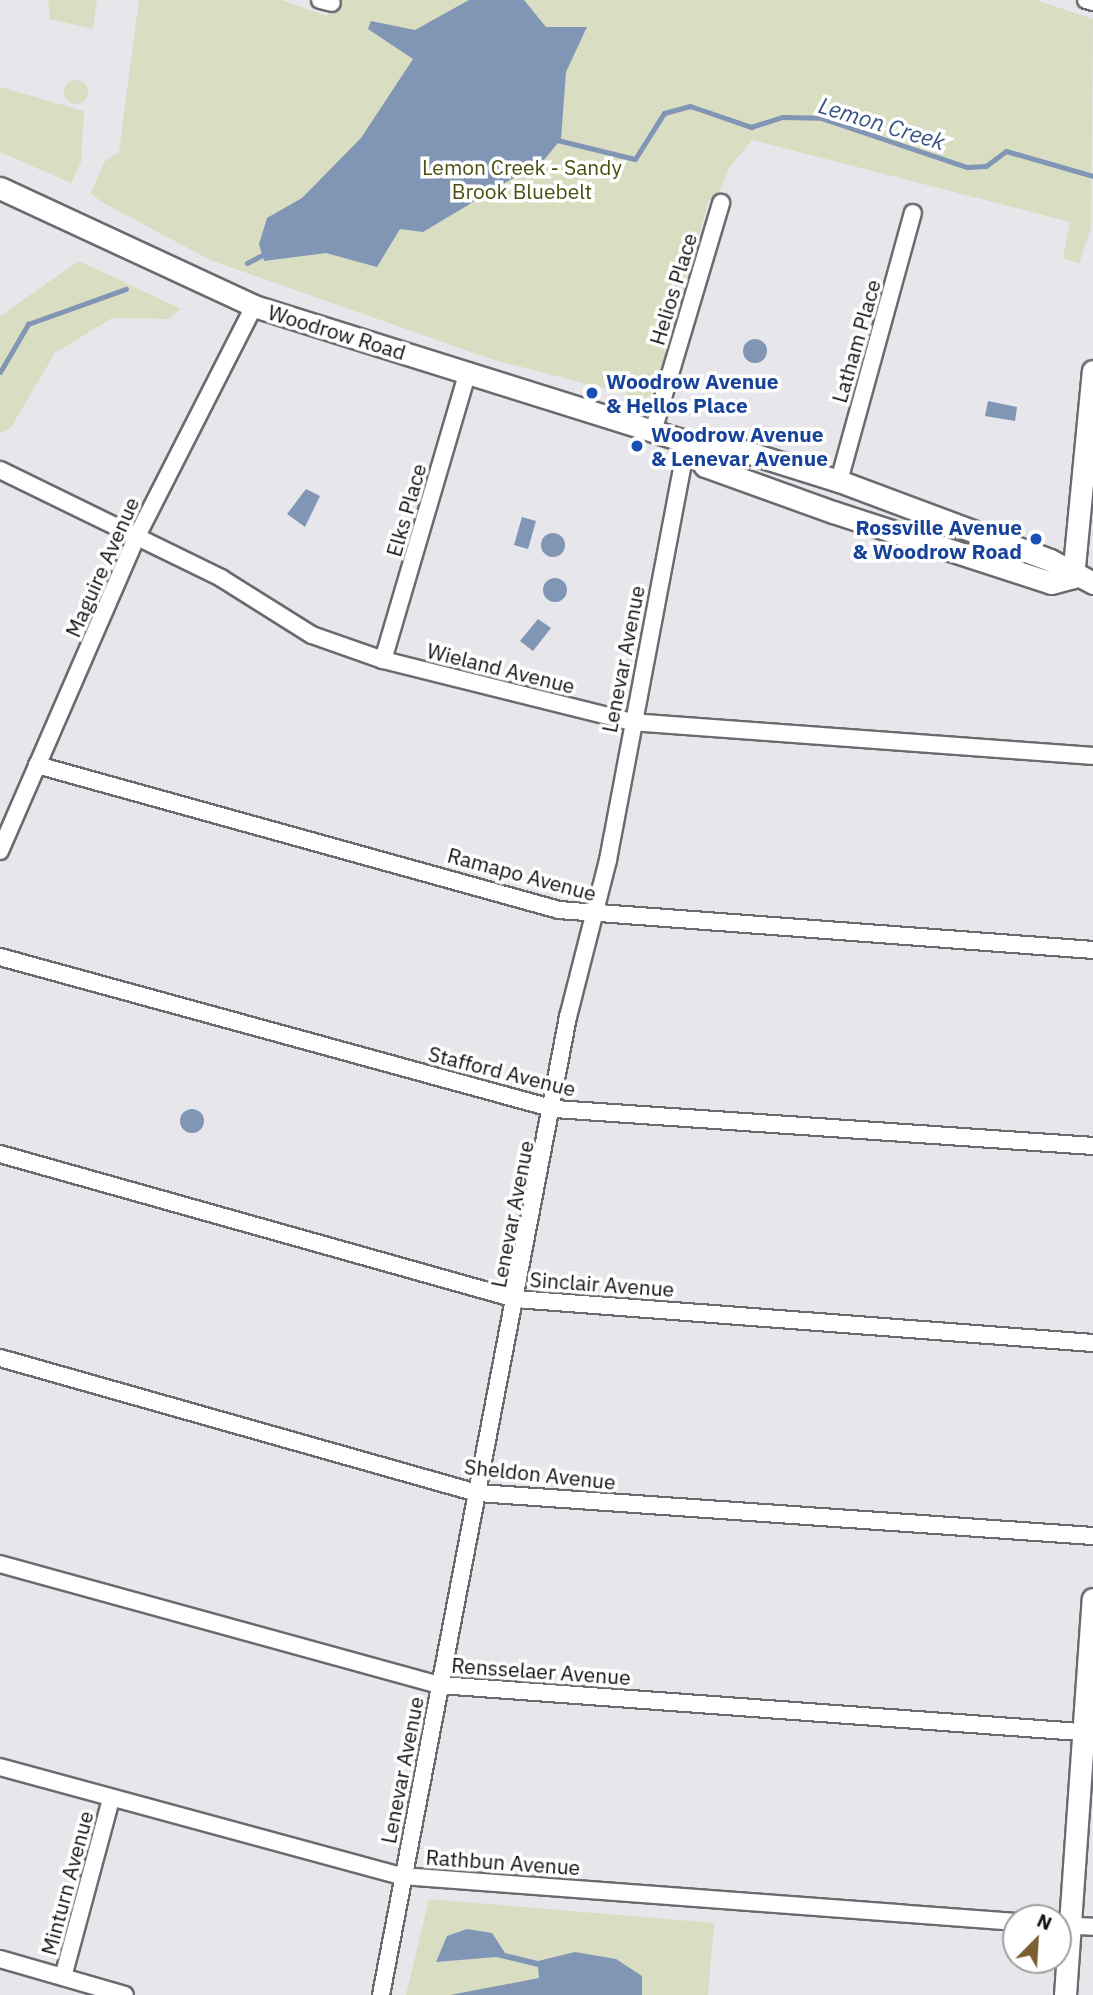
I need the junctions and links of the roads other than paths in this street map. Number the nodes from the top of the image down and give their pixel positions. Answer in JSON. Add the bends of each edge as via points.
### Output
{"nodes":[{"id":1,"x":1086,"y":0,"type":"edge"},
{"id":2,"x":1093,"y":2,"type":"edge"},
{"id":3,"x":0,"y":188,"type":"edge"},
{"id":4,"x":720,"y":203,"type":"dead end"},
{"id":5,"x":913,"y":213,"type":"dead end"},
{"id":6,"x":254,"y":306,"type":"junction"},
{"id":7,"x":1093,"y":371,"type":"edge"},
{"id":8,"x":468,"y":372,"type":"junction"},
{"id":9,"x":654,"y":428,"type":"junction"},
{"id":10,"x":687,"y":442,"type":"junction"},
{"id":11,"x":0,"y":470,"type":"edge"},
{"id":12,"x":839,"y":481,"type":"junction"},
{"id":13,"x":833,"y":512,"type":"junction"},
{"id":14,"x":137,"y":536,"type":"junction"},
{"id":15,"x":1083,"y":580,"type":"edge"},
{"id":16,"x":383,"y":660,"type":"junction"},
{"id":17,"x":632,"y":722,"type":"junction"},
{"id":18,"x":1093,"y":756,"type":"edge"},
{"id":19,"x":37,"y":765,"type":"junction"},
{"id":20,"x":0,"y":851,"type":"edge"},
{"id":21,"x":593,"y":916,"type":"junction"},
{"id":22,"x":1093,"y":950,"type":"edge"},
{"id":23,"x":0,"y":957,"type":"edge"},
{"id":24,"x":555,"y":1110,"type":"junction"},
{"id":25,"x":1093,"y":1146,"type":"edge"},
{"id":26,"x":0,"y":1154,"type":"edge"},
{"id":27,"x":516,"y":1299,"type":"junction"},
{"id":28,"x":1093,"y":1343,"type":"edge"},
{"id":29,"x":0,"y":1358,"type":"edge"},
{"id":30,"x":478,"y":1493,"type":"junction"},
{"id":31,"x":1093,"y":1535,"type":"edge"},
{"id":32,"x":0,"y":1564,"type":"edge"},
{"id":33,"x":1093,"y":1599,"type":"edge"},
{"id":34,"x":440,"y":1685,"type":"junction"},
{"id":35,"x":1088,"y":1733,"type":"edge"},
{"id":36,"x":0,"y":1768,"type":"edge"},
{"id":37,"x":111,"y":1799,"type":"junction"},
{"id":38,"x":402,"y":1876,"type":"junction"},
{"id":39,"x":1067,"y":1904,"type":"edge"},
{"id":40,"x":1002,"y":1921,"type":"edge"},
{"id":41,"x":1072,"y":1926,"type":"edge"},
{"id":42,"x":1093,"y":1927,"type":"edge"},
{"id":43,"x":0,"y":1959,"type":"edge"},
{"id":44,"x":1065,"y":1974,"type":"edge"},
{"id":45,"x":63,"y":1977,"type":"junction"},
{"id":46,"x":125,"y":1995,"type":"edge"},
{"id":47,"x":381,"y":1995,"type":"edge"},
{"id":48,"x":1065,"y":1995,"type":"edge"}],
"edges":[{"from":1,"to":2,"type":"street"},
{"from":3,"to":6,"type":"street","name":"Woodrow Road"},
{"from":4,"to":9,"type":"street","name":"Helios Place"},
{"from":5,"to":12,"type":"street","name":"Latham Place"},
{"from":6,"to":8,"type":"street","name":"Woodrow Road"},
{"from":6,"to":14,"type":"street","name":"Maguire Avenue"},
{"from":7,"to":15,"type":"street"},
{"from":8,"to":9,"type":"street","name":"Woodrow Road"},
{"from":8,"to":16,"type":"street","name":"Elks Place"},
{"from":9,"to":10,"type":"street","name":"Woodrow Road"},
{"from":10,"to":12,"type":"street","name":"Woodrow Road","via":[[724,445]]},
{"from":10,"to":13,"type":"street","name":"Woodrow Road","via":[[705,466]]},
{"from":10,"to":17,"type":"street","name":"Lenevar Avenue"},
{"from":11,"to":14,"type":"street","name":"Wieland Avenue"},
{"from":12,"to":13,"type":"street"},
{"from":12,"to":15,"type":"street","name":"Woodrow Road","via":[[1050,560]]},
{"from":13,"to":15,"type":"street","name":"Woodrow Road","via":[[1051,583]]},
{"from":14,"to":16,"type":"street","name":"Wieland Avenue","via":[[312,635]]},
{"from":14,"to":19,"type":"street","name":"Maguire Avenue"},
{"from":16,"to":17,"type":"street","name":"Wieland Avenue"},
{"from":17,"to":18,"type":"street","name":"Wieland Avenue"},
{"from":17,"to":21,"type":"street","name":"Lenevar Avenue"},
{"from":19,"to":20,"type":"street","name":"Maguire Avenue"},
{"from":19,"to":21,"type":"street","name":"Ramapo Avenue"},
{"from":21,"to":22,"type":"street","name":"Ramapo Avenue"},
{"from":21,"to":24,"type":"street","name":"Lenevar Avenue"},
{"from":23,"to":24,"type":"street","name":"Stafford Avenue"},
{"from":24,"to":25,"type":"street","name":"Stafford Avenue"},
{"from":24,"to":27,"type":"street","name":"Lenevar Avenue"},
{"from":26,"to":27,"type":"street","name":"Sinclair Avenue"},
{"from":27,"to":28,"type":"street","name":"Sinclair Avenue"},
{"from":27,"to":30,"type":"street","name":"Lenevar Avenue"},
{"from":29,"to":30,"type":"street","name":"Sheldon Avenue"},
{"from":30,"to":31,"type":"street","name":"Sheldon Avenue"},
{"from":30,"to":34,"type":"street","name":"Lenevar Avenue"},
{"from":32,"to":34,"type":"street","name":"Rensselaer Avenue"},
{"from":33,"to":35,"type":"street"},
{"from":34,"to":35,"type":"street","name":"Rensselaer Avenue"},
{"from":34,"to":38,"type":"street","name":"Lenevar Avenue"},
{"from":35,"to":39,"type":"street"},
{"from":36,"to":37,"type":"street","name":"Rathbun Avenue"},
{"from":37,"to":38,"type":"street","name":"Rathbun Avenue"},
{"from":37,"to":45,"type":"street","name":"Minturn Avenue"},
{"from":38,"to":40,"type":"street","name":"Rathbun Avenue"},
{"from":38,"to":47,"type":"street","name":"Lenevar Avenue"},
{"from":41,"to":42,"type":"street"},
{"from":43,"to":45,"type":"street"},
{"from":44,"to":48,"type":"street"},
{"from":45,"to":46,"type":"street"}]}
